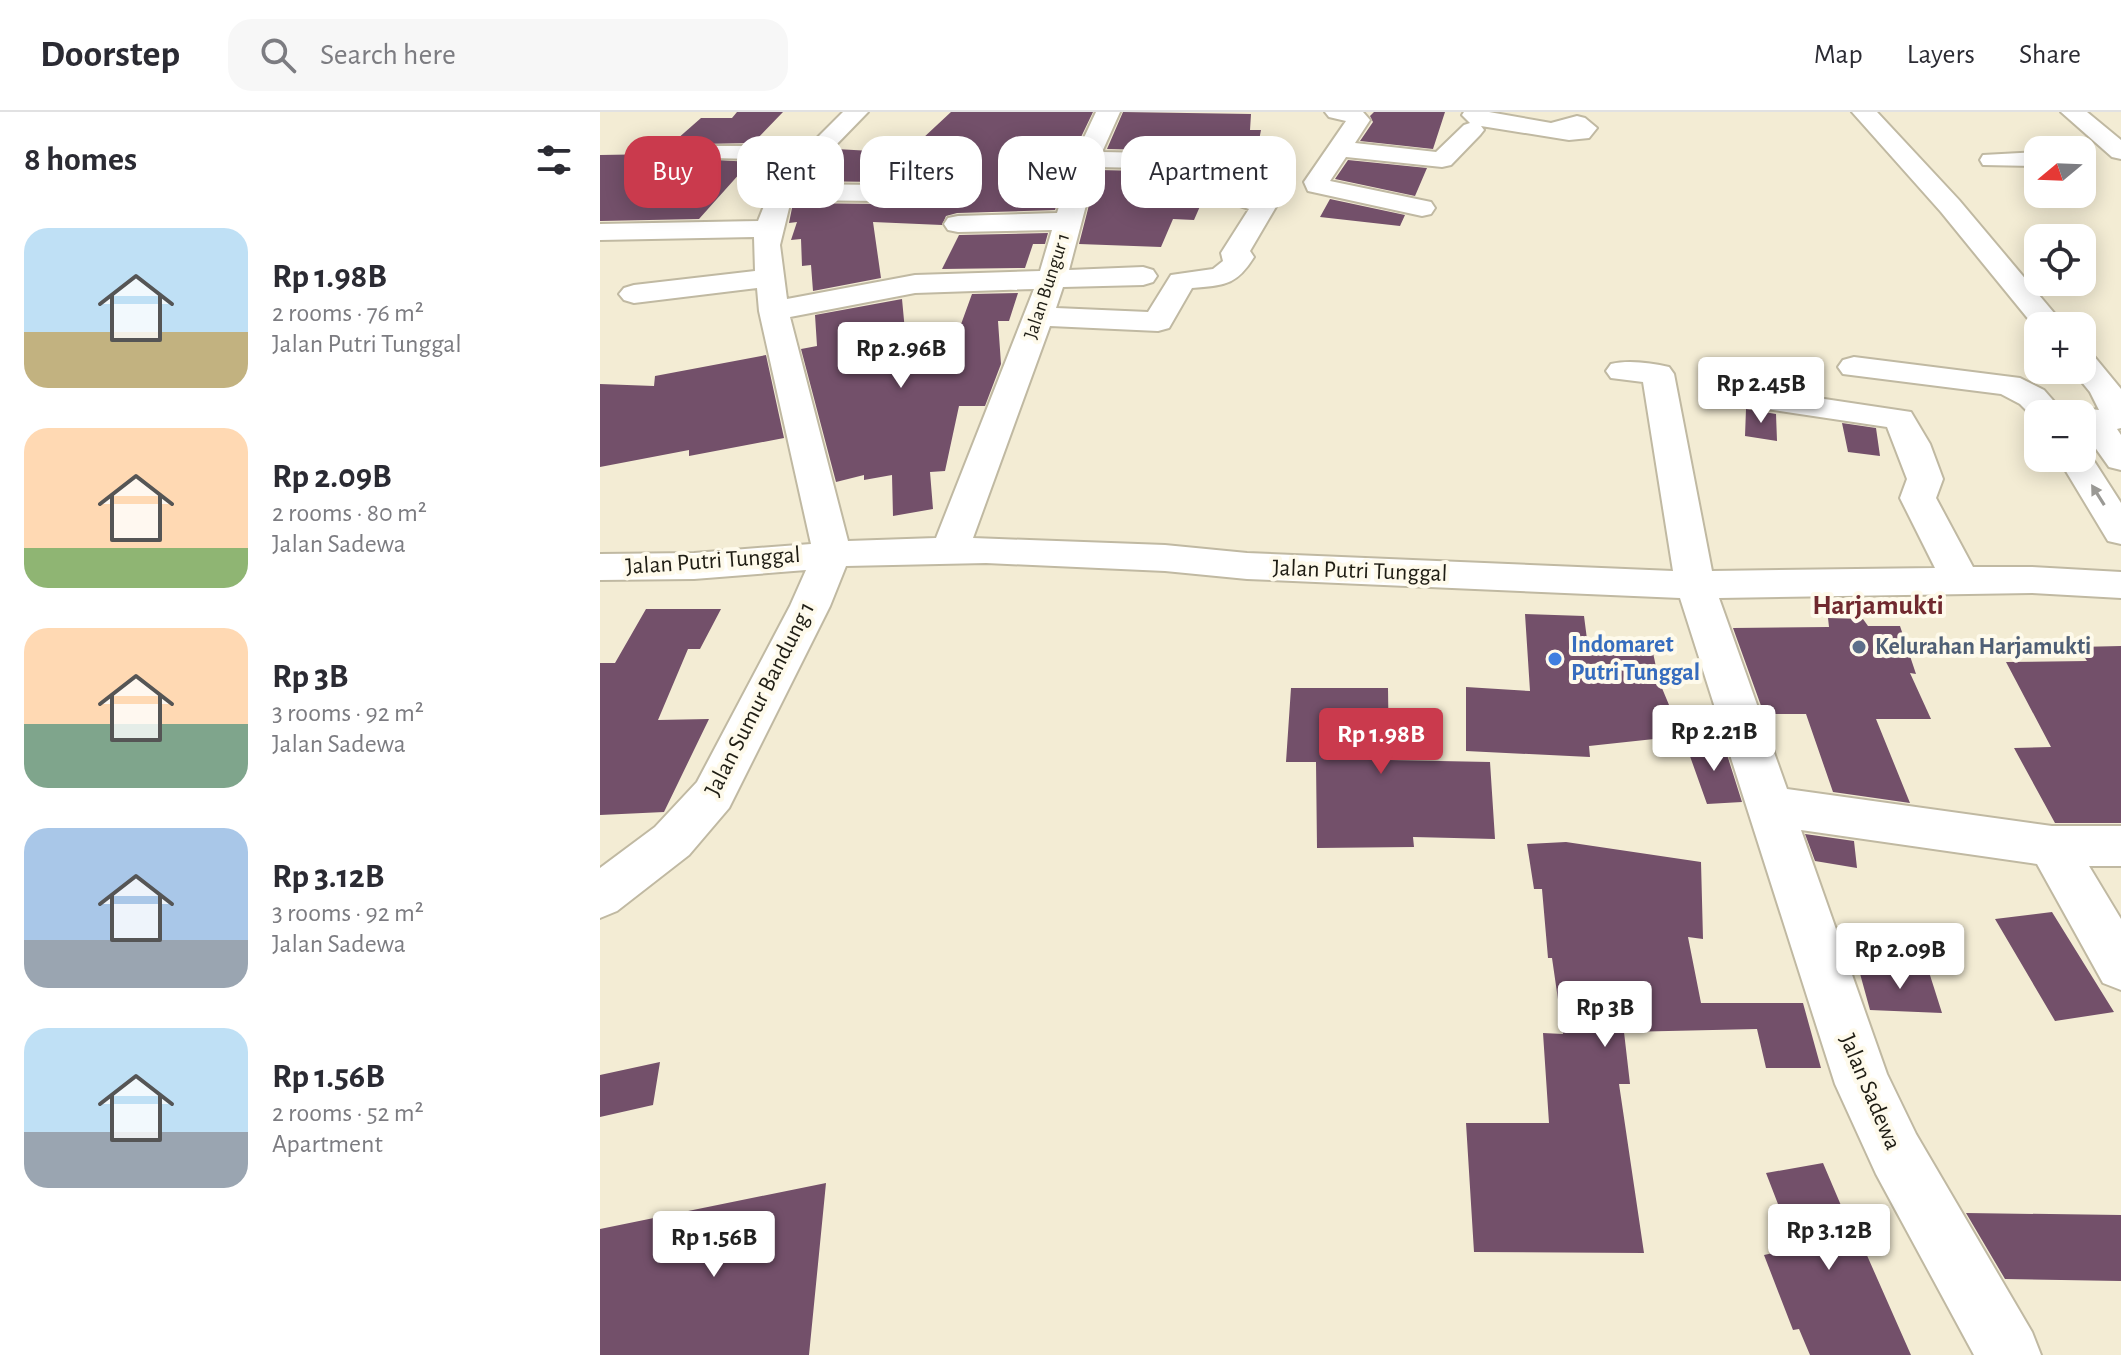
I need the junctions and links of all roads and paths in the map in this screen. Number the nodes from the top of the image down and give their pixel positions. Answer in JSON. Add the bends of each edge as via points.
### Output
{"nodes":[{"id":1,"x":856,"y":112,"type":"edge"},
{"id":2,"x":1108,"y":112,"type":"edge"},
{"id":3,"x":1337,"y":112,"type":"edge"},
{"id":4,"x":1864,"y":112,"type":"edge"},
{"id":5,"x":2073,"y":112,"type":"edge"},
{"id":6,"x":2098,"y":112,"type":"edge"},
{"id":7,"x":1474,"y":121,"type":"edge"},
{"id":8,"x":1563,"y":131,"type":"dead end"},
{"id":9,"x":2121,"y":131,"type":"edge"},
{"id":10,"x":830,"y":136,"type":"edge"},
{"id":11,"x":1097,"y":136,"type":"edge"},
{"id":12,"x":1337,"y":149,"type":"junction"},
{"id":13,"x":2121,"y":154,"type":"edge"},
{"id":14,"x":2096,"y":157,"type":"edge"},
{"id":15,"x":1105,"y":159,"type":"edge"},
{"id":16,"x":2024,"y":159,"type":"edge"},
{"id":17,"x":1992,"y":160,"type":"dead end"},
{"id":18,"x":776,"y":208,"type":"edge"},
{"id":19,"x":1072,"y":208,"type":"edge"},
{"id":20,"x":1422,"y":208,"type":"dead end"},
{"id":21,"x":1069,"y":218,"type":"junction"},
{"id":22,"x":960,"y":221,"type":"dead end"},
{"id":23,"x":769,"y":229,"type":"junction"},
{"id":24,"x":600,"y":232,"type":"edge"},
{"id":25,"x":1143,"y":276,"type":"dead end"},
{"id":26,"x":768,"y":278,"type":"junction"},
{"id":27,"x":1052,"y":279,"type":"junction"},
{"id":28,"x":634,"y":294,"type":"dead end"},
{"id":29,"x":774,"y":311,"type":"junction"},
{"id":30,"x":2038,"y":312,"type":"edge"},
{"id":31,"x":1039,"y":316,"type":"junction"},
{"id":32,"x":1854,"y":367,"type":"dead end"},
{"id":33,"x":1622,"y":371,"type":"dead end"},
{"id":34,"x":2096,"y":378,"type":"edge"},
{"id":35,"x":1751,"y":398,"type":"dead end"},
{"id":36,"x":2035,"y":400,"type":"edge"},
{"id":37,"x":2096,"y":420,"type":"edge"},
{"id":38,"x":2096,"y":430,"type":"edge"},
{"id":39,"x":2121,"y":459,"type":"edge"},
{"id":40,"x":2084,"y":472,"type":"edge"},
{"id":41,"x":2121,"y":532,"type":"edge"},
{"id":42,"x":950,"y":550,"type":"junction"},
{"id":43,"x":832,"y":553,"type":"junction"},
{"id":44,"x":600,"y":567,"type":"edge"},
{"id":45,"x":1961,"y":581,"type":"junction"},
{"id":46,"x":1695,"y":585,"type":"junction"},
{"id":47,"x":2121,"y":585,"type":"edge"},
{"id":48,"x":1770,"y":806,"type":"junction"},
{"id":49,"x":2052,"y":846,"type":"junction"},
{"id":50,"x":2121,"y":846,"type":"edge"},
{"id":51,"x":600,"y":896,"type":"edge"},
{"id":52,"x":2121,"y":966,"type":"edge"},
{"id":53,"x":2009,"y":1355,"type":"edge"}],
"edges":[{"from":1,"to":10,"type":"street"},
{"from":2,"to":11,"type":"street","name":"Jalan Bungur 1"},
{"from":3,"to":12,"type":"street","via":[[1358,120]]},
{"from":4,"to":30,"type":"street"},
{"from":5,"to":13,"type":"street"},
{"from":6,"to":9,"type":"street"},
{"from":7,"to":8,"type":"street","via":[[1474,115]]},
{"from":7,"to":12,"type":"street","via":[[1442,160]]},
{"from":12,"to":20,"type":"street","via":[[1317,182],[1319,188]]},
{"from":13,"to":14,"type":"street"},
{"from":15,"to":31,"type":"street","via":[[1246,163],[1255,168],[1237,196],[1264,205],[1235,253],[1240,257],[1232,272],[1181,281],[1158,322]]},
{"from":16,"to":17,"type":"street"},
{"from":18,"to":23,"type":"street"},
{"from":19,"to":21,"type":"street","name":"Jalan Bungur 1"},
{"from":21,"to":22,"type":"street"},
{"from":21,"to":27,"type":"street","name":"Jalan Bungur 1"},
{"from":23,"to":24,"type":"street"},
{"from":23,"to":26,"type":"street"},
{"from":25,"to":27,"type":"street"},
{"from":26,"to":28,"type":"street"},
{"from":26,"to":29,"type":"street"},
{"from":27,"to":29,"type":"street","via":[[898,285]]},
{"from":27,"to":31,"type":"street","name":"Jalan Bungur 1"},
{"from":29,"to":43,"type":"street"},
{"from":31,"to":42,"type":"street","name":"Jalan Bungur 1"},
{"from":32,"to":36,"type":"street","via":[[2009,385]]},
{"from":33,"to":46,"type":"street","name":"Jalan Sadewa","via":[[1658,374]]},
{"from":34,"to":37,"type":"street","via":[[2117,413],[2110,421]]},
{"from":35,"to":45,"type":"street","via":[[1899,419],[1925,479],[1918,498]]},
{"from":38,"to":39,"type":"street"},
{"from":41,"to":40,"type":"street","one_way":true},
{"from":42,"to":43,"type":"street","name":"Jalan Putri Tunggal"},
{"from":42,"to":46,"type":"street","name":"Jalan Putri Tunggal"},
{"from":43,"to":44,"type":"street","name":"Jalan Putri Tunggal","via":[[694,566]]},
{"from":43,"to":51,"type":"street","name":"Jalan Sumur Bandung 1","via":[[713,795],[672,841]]},
{"from":45,"to":46,"type":"street","name":"Jalan Putri Tunggal"},
{"from":45,"to":47,"type":"street","name":"Jalan Putri Tunggal"},
{"from":46,"to":48,"type":"street","name":"Jalan Sadewa"},
{"from":48,"to":49,"type":"street"},
{"from":48,"to":53,"type":"street","name":"Jalan Sadewa","via":[[1863,1084],[1896,1154]]},
{"from":49,"to":50,"type":"street"},
{"from":49,"to":52,"type":"street"}]}
